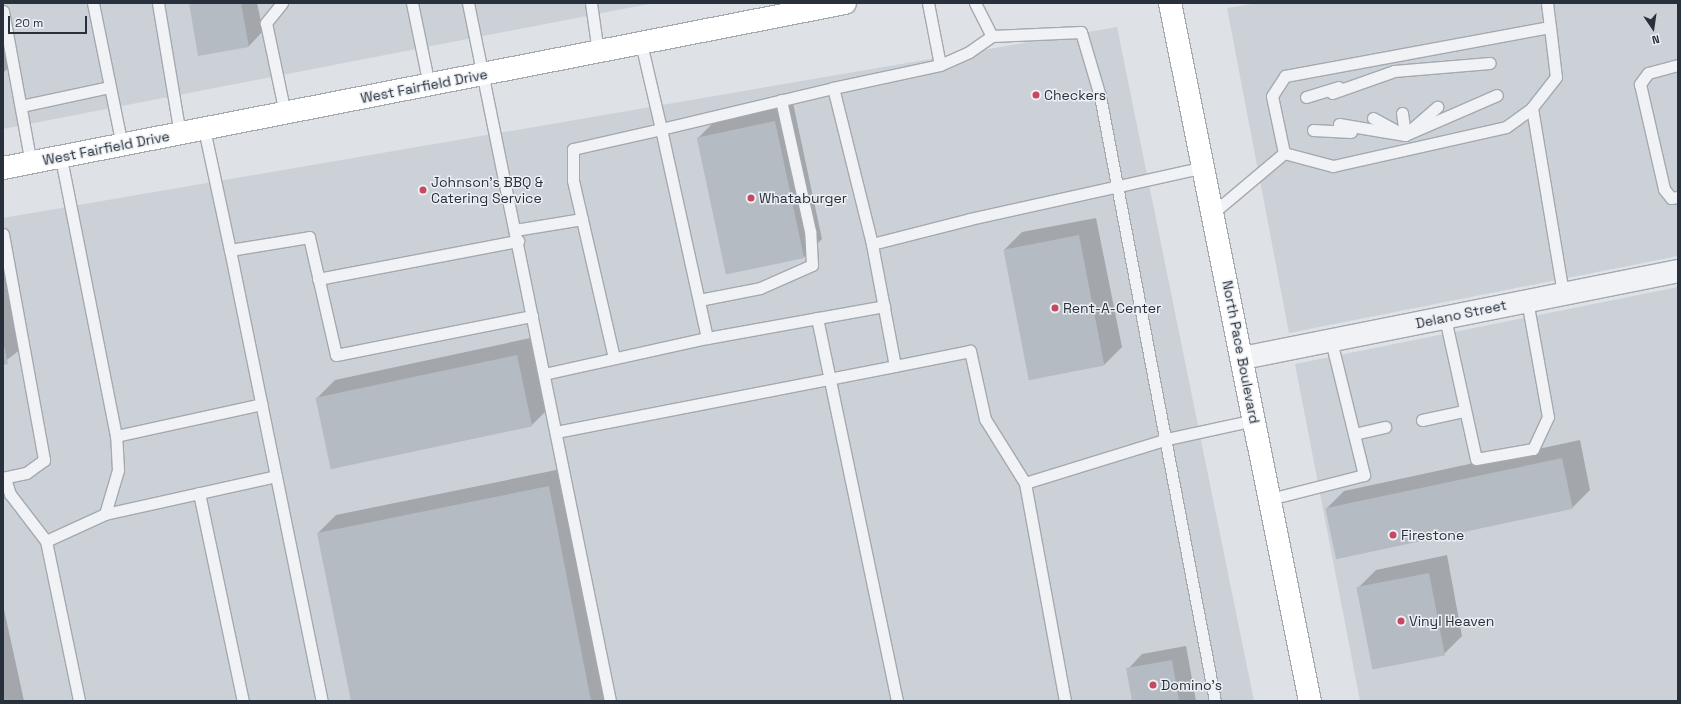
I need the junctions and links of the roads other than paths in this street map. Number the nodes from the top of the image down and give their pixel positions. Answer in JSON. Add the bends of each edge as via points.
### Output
{"nodes":[{"id":1,"x":93,"y":3,"type":"edge"},
{"id":2,"x":158,"y":3,"type":"edge"},
{"id":3,"x":282,"y":3,"type":"edge"},
{"id":4,"x":412,"y":3,"type":"edge"},
{"id":5,"x":468,"y":3,"type":"edge"},
{"id":6,"x":591,"y":3,"type":"edge"},
{"id":7,"x":846,"y":3,"type":"edge"},
{"id":8,"x":928,"y":3,"type":"edge"},
{"id":9,"x":975,"y":3,"type":"edge"},
{"id":10,"x":1170,"y":3,"type":"edge"},
{"id":11,"x":1547,"y":3,"type":"edge"},
{"id":12,"x":3,"y":11,"type":"edge"},
{"id":13,"x":1550,"y":27,"type":"junction"},
{"id":14,"x":992,"y":36,"type":"junction"},
{"id":15,"x":641,"y":43,"type":"junction"},
{"id":16,"x":598,"y":52,"type":"junction"},
{"id":17,"x":1392,"y":56,"type":"junction"},
{"id":18,"x":1490,"y":63,"type":"dead end"},
{"id":19,"x":940,"y":65,"type":"junction"},
{"id":20,"x":1678,"y":65,"type":"edge"},
{"id":21,"x":1462,"y":69,"type":"dead end"},
{"id":22,"x":483,"y":74,"type":"junction"},
{"id":23,"x":1395,"y":75,"type":"junction"},
{"id":24,"x":1429,"y":75,"type":"dead end"},
{"id":25,"x":429,"y":85,"type":"junction"},
{"id":26,"x":1367,"y":86,"type":"dead end"},
{"id":27,"x":110,"y":87,"type":"junction"},
{"id":28,"x":833,"y":88,"type":"junction"},
{"id":29,"x":1332,"y":93,"type":"dead end"},
{"id":30,"x":1497,"y":95,"type":"dead end"},
{"id":31,"x":1306,"y":97,"type":"dead end"},
{"id":32,"x":781,"y":100,"type":"junction"},
{"id":33,"x":1469,"y":100,"type":"dead end"},
{"id":34,"x":21,"y":106,"type":"junction"},
{"id":35,"x":1437,"y":107,"type":"dead end"},
{"id":36,"x":1532,"y":108,"type":"junction"},
{"id":37,"x":285,"y":113,"type":"junction"},
{"id":38,"x":1402,"y":113,"type":"dead end"},
{"id":39,"x":1373,"y":118,"type":"dead end"},
{"id":40,"x":1338,"y":124,"type":"dead end"},
{"id":41,"x":204,"y":129,"type":"junction"},
{"id":42,"x":661,"y":129,"type":"junction"},
{"id":43,"x":1313,"y":130,"type":"dead end"},
{"id":44,"x":180,"y":134,"type":"junction"},
{"id":45,"x":1405,"y":135,"type":"junction"},
{"id":46,"x":122,"y":145,"type":"junction"},
{"id":47,"x":1408,"y":152,"type":"junction"},
{"id":48,"x":1284,"y":153,"type":"junction"},
{"id":49,"x":61,"y":157,"type":"junction"},
{"id":50,"x":31,"y":163,"type":"junction"},
{"id":51,"x":1204,"y":167,"type":"junction"},
{"id":52,"x":3,"y":168,"type":"edge"},
{"id":53,"x":1118,"y":186,"type":"junction"},
{"id":54,"x":1678,"y":197,"type":"edge"},
{"id":55,"x":1214,"y":212,"type":"junction"},
{"id":56,"x":582,"y":219,"type":"junction"},
{"id":57,"x":515,"y":230,"type":"junction"},
{"id":58,"x":4,"y":240,"type":"edge"},
{"id":59,"x":518,"y":241,"type":"junction"},
{"id":60,"x":872,"y":244,"type":"junction"},
{"id":61,"x":230,"y":250,"type":"junction"},
{"id":62,"x":1678,"y":271,"type":"edge"},
{"id":63,"x":318,"y":279,"type":"junction"},
{"id":64,"x":1563,"y":294,"type":"junction"},
{"id":65,"x":699,"y":300,"type":"junction"},
{"id":66,"x":1527,"y":300,"type":"junction"},
{"id":67,"x":884,"y":306,"type":"junction"},
{"id":68,"x":532,"y":316,"type":"junction"},
{"id":69,"x":817,"y":318,"type":"junction"},
{"id":70,"x":1445,"y":318,"type":"junction"},
{"id":71,"x":707,"y":338,"type":"junction"},
{"id":72,"x":1331,"y":341,"type":"junction"},
{"id":73,"x":614,"y":358,"type":"junction"},
{"id":74,"x":1244,"y":358,"type":"junction"},
{"id":75,"x":895,"y":366,"type":"junction"},
{"id":76,"x":544,"y":374,"type":"junction"},
{"id":77,"x":830,"y":378,"type":"junction"},
{"id":78,"x":262,"y":404,"type":"junction"},
{"id":79,"x":1464,"y":411,"type":"junction"},
{"id":80,"x":1255,"y":420,"type":"junction"},
{"id":81,"x":1422,"y":420,"type":"dead end"},
{"id":82,"x":1385,"y":427,"type":"dead end"},
{"id":83,"x":556,"y":432,"type":"junction"},
{"id":84,"x":1354,"y":434,"type":"junction"},
{"id":85,"x":116,"y":436,"type":"junction"},
{"id":86,"x":1167,"y":439,"type":"junction"},
{"id":87,"x":276,"y":476,"type":"junction"},
{"id":88,"x":4,"y":478,"type":"edge"},
{"id":89,"x":1025,"y":483,"type":"junction"},
{"id":90,"x":199,"y":493,"type":"junction"},
{"id":91,"x":1270,"y":499,"type":"junction"},
{"id":92,"x":105,"y":514,"type":"junction"},
{"id":93,"x":46,"y":541,"type":"junction"},
{"id":94,"x":79,"y":701,"type":"edge"},
{"id":95,"x":243,"y":701,"type":"edge"},
{"id":96,"x":322,"y":701,"type":"edge"},
{"id":97,"x":610,"y":701,"type":"edge"},
{"id":98,"x":898,"y":701,"type":"edge"},
{"id":99,"x":1064,"y":701,"type":"edge"},
{"id":100,"x":1215,"y":701,"type":"edge"},
{"id":101,"x":1310,"y":701,"type":"edge"}],
"edges":[{"from":1,"to":27,"type":"lane"},
{"from":2,"to":44,"type":"lane"},
{"from":3,"to":37,"type":"lane","via":[[266,23]]},
{"from":4,"to":25,"type":"lane"},
{"from":5,"to":22,"type":"lane"},
{"from":6,"to":16,"type":"lane"},
{"from":7,"to":15,"type":"main road","name":"West Fairfield Drive"},
{"from":8,"to":19,"type":"lane"},
{"from":9,"to":14,"type":"lane"},
{"from":10,"to":51,"type":"main road","name":"North Pace Boulevard"},
{"from":11,"to":13,"type":"lane"},
{"from":12,"to":34,"type":"lane"},
{"from":13,"to":17,"type":"lane"},
{"from":13,"to":36,"type":"lane","via":[[1556,77]]},
{"from":14,"to":19,"type":"lane","via":[[969,52]]},
{"from":14,"to":53,"type":"lane","via":[[1081,32],[1100,96]]},
{"from":15,"to":16,"type":"main road","name":"West Fairfield Drive"},
{"from":15,"to":42,"type":"lane"},
{"from":16,"to":22,"type":"main road","name":"West Fairfield Drive"},
{"from":17,"to":23,"type":"lane"},
{"from":17,"to":48,"type":"lane","via":[[1285,76],[1272,96]]},
{"from":18,"to":23,"type":"lane"},
{"from":19,"to":28,"type":"lane"},
{"from":20,"to":54,"type":"lane","via":[[1648,73],[1640,84],[1664,189],[1672,198]]},
{"from":21,"to":23,"type":"lane"},
{"from":22,"to":25,"type":"main road","name":"West Fairfield Drive"},
{"from":22,"to":57,"type":"lane"},
{"from":23,"to":24,"type":"lane"},
{"from":23,"to":26,"type":"lane"},
{"from":23,"to":29,"type":"lane"},
{"from":23,"to":31,"type":"lane"},
{"from":25,"to":37,"type":"main road","name":"West Fairfield Drive"},
{"from":27,"to":34,"type":"lane"},
{"from":27,"to":46,"type":"lane"},
{"from":28,"to":32,"type":"lane"},
{"from":28,"to":60,"type":"lane"},
{"from":30,"to":45,"type":"lane"},
{"from":32,"to":42,"type":"lane"},
{"from":32,"to":65,"type":"lane","via":[[810,231],[812,264],[760,288]]},
{"from":33,"to":45,"type":"lane"},
{"from":34,"to":50,"type":"lane"},
{"from":35,"to":45,"type":"lane"},
{"from":36,"to":47,"type":"lane","via":[[1506,127]]},
{"from":36,"to":64,"type":"lane"},
{"from":37,"to":41,"type":"main road","name":"West Fairfield Drive"},
{"from":38,"to":45,"type":"lane"},
{"from":39,"to":45,"type":"lane"},
{"from":40,"to":45,"type":"lane"},
{"from":41,"to":44,"type":"main road","name":"West Fairfield Drive"},
{"from":41,"to":61,"type":"lane"},
{"from":42,"to":56,"type":"lane","via":[[573,149],[573,180]]},
{"from":42,"to":65,"type":"lane"},
{"from":43,"to":45,"type":"lane"},
{"from":44,"to":46,"type":"main road","name":"West Fairfield Drive"},
{"from":45,"to":47,"type":"lane"},
{"from":46,"to":49,"type":"main road","name":"West Fairfield Drive"},
{"from":47,"to":48,"type":"lane","via":[[1333,166]]},
{"from":48,"to":55,"type":"lane"},
{"from":49,"to":50,"type":"main road","name":"West Fairfield Drive"},
{"from":49,"to":85,"type":"lane"},
{"from":50,"to":52,"type":"main road","name":"West Fairfield Drive"},
{"from":51,"to":53,"type":"lane"},
{"from":51,"to":55,"type":"main road","name":"North Pace Boulevard"},
{"from":53,"to":60,"type":"lane"},
{"from":53,"to":86,"type":"lane"},
{"from":55,"to":74,"type":"main road","name":"North Pace Boulevard"},
{"from":56,"to":57,"type":"lane"},
{"from":56,"to":73,"type":"lane"},
{"from":57,"to":59,"type":"lane"},
{"from":58,"to":88,"type":"lane","via":[[44,460],[26,473]]},
{"from":59,"to":63,"type":"lane"},
{"from":59,"to":68,"type":"lane"},
{"from":60,"to":67,"type":"lane"},
{"from":61,"to":63,"type":"lane","via":[[309,237]]},
{"from":61,"to":78,"type":"lane"},
{"from":62,"to":64,"type":"street","name":"Delano Street"},
{"from":63,"to":68,"type":"lane","via":[[336,356]]},
{"from":64,"to":66,"type":"street","name":"Delano Street"},
{"from":65,"to":71,"type":"lane"},
{"from":66,"to":70,"type":"street","name":"Delano Street"},
{"from":66,"to":79,"type":"lane","via":[[1548,417],[1533,449],[1476,460]]},
{"from":67,"to":69,"type":"lane"},
{"from":67,"to":75,"type":"lane"},
{"from":68,"to":76,"type":"lane"},
{"from":69,"to":71,"type":"lane"},
{"from":69,"to":77,"type":"lane"},
{"from":70,"to":72,"type":"street","name":"Delano Street"},
{"from":70,"to":79,"type":"lane"},
{"from":71,"to":73,"type":"lane"},
{"from":72,"to":74,"type":"street","name":"Delano Street"},
{"from":72,"to":84,"type":"lane"},
{"from":73,"to":76,"type":"lane"},
{"from":74,"to":80,"type":"main road","name":"North Pace Boulevard"},
{"from":75,"to":77,"type":"lane"},
{"from":75,"to":89,"type":"lane","via":[[970,351],[985,419]]},
{"from":76,"to":83,"type":"lane"},
{"from":77,"to":83,"type":"lane"},
{"from":77,"to":98,"type":"lane"},
{"from":78,"to":85,"type":"lane"},
{"from":78,"to":87,"type":"lane"},
{"from":79,"to":81,"type":"lane"},
{"from":80,"to":86,"type":"lane"},
{"from":80,"to":91,"type":"main road","name":"North Pace Boulevard"},
{"from":82,"to":84,"type":"lane"},
{"from":83,"to":97,"type":"lane"},
{"from":84,"to":91,"type":"lane","via":[[1364,475]]},
{"from":85,"to":92,"type":"lane","via":[[118,470]]},
{"from":86,"to":89,"type":"lane"},
{"from":86,"to":100,"type":"lane"},
{"from":87,"to":90,"type":"lane"},
{"from":87,"to":96,"type":"lane"},
{"from":88,"to":93,"type":"lane","via":[[10,494]]},
{"from":89,"to":99,"type":"lane"},
{"from":90,"to":92,"type":"lane"},
{"from":90,"to":95,"type":"lane"},
{"from":91,"to":101,"type":"main road","name":"North Pace Boulevard"},
{"from":92,"to":93,"type":"lane"},
{"from":93,"to":94,"type":"lane"}]}
